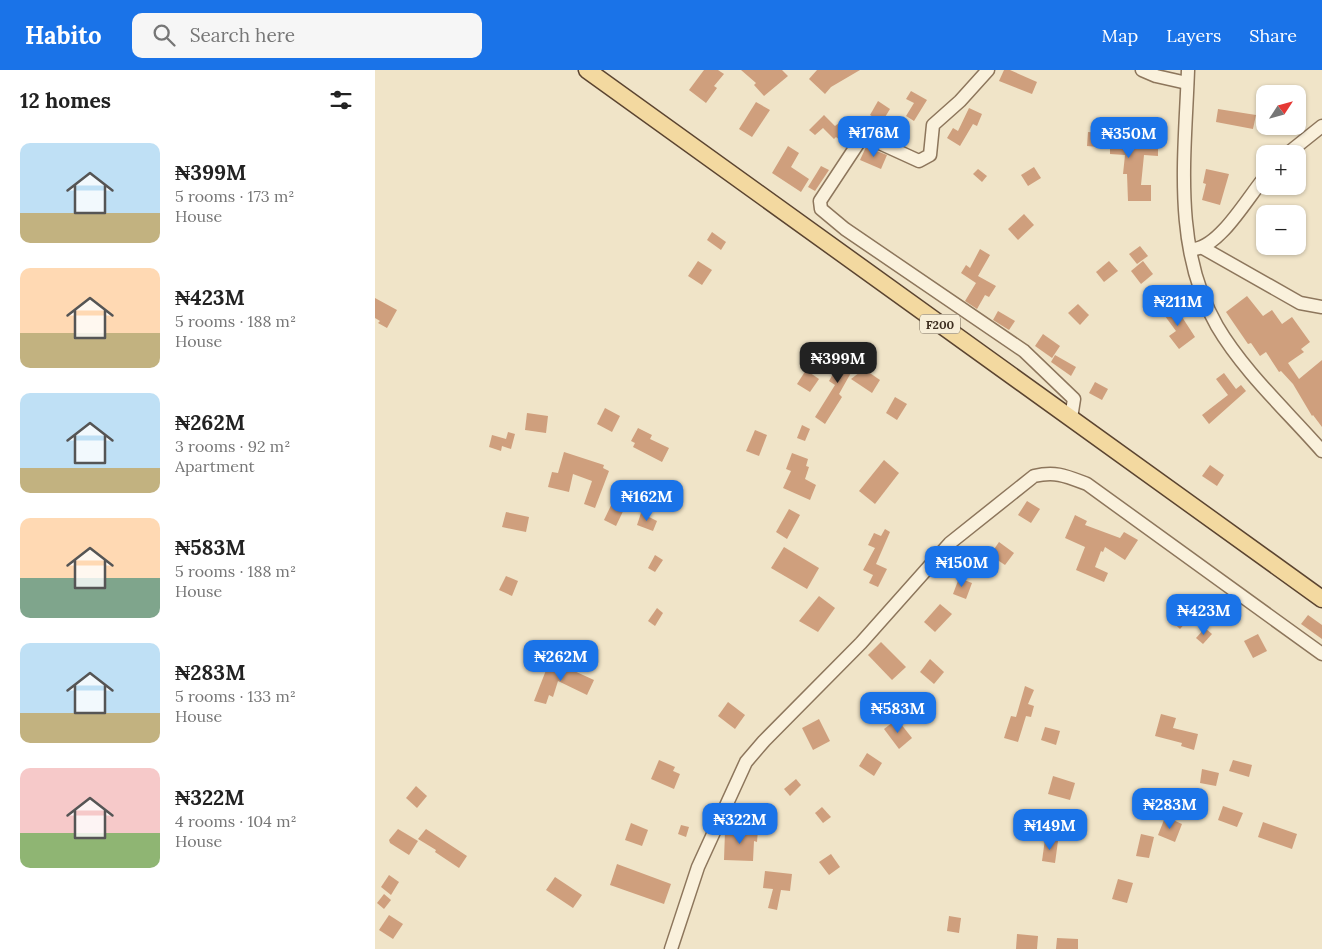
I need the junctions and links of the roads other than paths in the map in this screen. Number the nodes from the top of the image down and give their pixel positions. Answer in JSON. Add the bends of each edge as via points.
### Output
{"nodes":[{"id":1,"x":587,"y":70,"type":"edge"},
{"id":2,"x":988,"y":70,"type":"edge"},
{"id":3,"x":1142,"y":70,"type":"edge"},
{"id":4,"x":1187,"y":76,"type":"edge"},
{"id":5,"x":1322,"y":126,"type":"edge"},
{"id":6,"x":1298,"y":145,"type":"edge"},
{"id":7,"x":1256,"y":189,"type":"edge"},
{"id":8,"x":1203,"y":248,"type":"junction"},
{"id":9,"x":1189,"y":250,"type":"junction"},
{"id":10,"x":1322,"y":307,"type":"edge"},
{"id":11,"x":1071,"y":418,"type":"junction"},
{"id":12,"x":1322,"y":451,"type":"edge"},
{"id":13,"x":1322,"y":599,"type":"edge"},
{"id":14,"x":1322,"y":654,"type":"edge"},
{"id":15,"x":671,"y":949,"type":"edge"}],
"edges":[{"from":1,"to":11,"type":"main road","number":"F200"},
{"from":2,"to":11,"type":"street","via":[[960,101],[933,124],[930,155],[919,161],[865,139],[859,142],[820,201],[821,209],[845,229],[1025,351],[1074,399]]},
{"from":3,"to":4,"type":"street","via":[[1156,76]]},
{"from":4,"to":9,"type":"street","via":[[1183,201]]},
{"from":5,"to":6,"type":"street"},
{"from":7,"to":8,"type":"street","via":[[1226,227]]},
{"from":8,"to":9,"type":"street"},
{"from":8,"to":10,"type":"street","via":[[1300,303]]},
{"from":9,"to":12,"type":"street","via":[[1195,276],[1218,327],[1241,359]]},
{"from":11,"to":13,"type":"main road","number":"F200"},
{"from":14,"to":15,"type":"street","via":[[1087,484],[1050,472],[1034,476],[950,543],[861,643],[746,762],[698,867]]}]}
